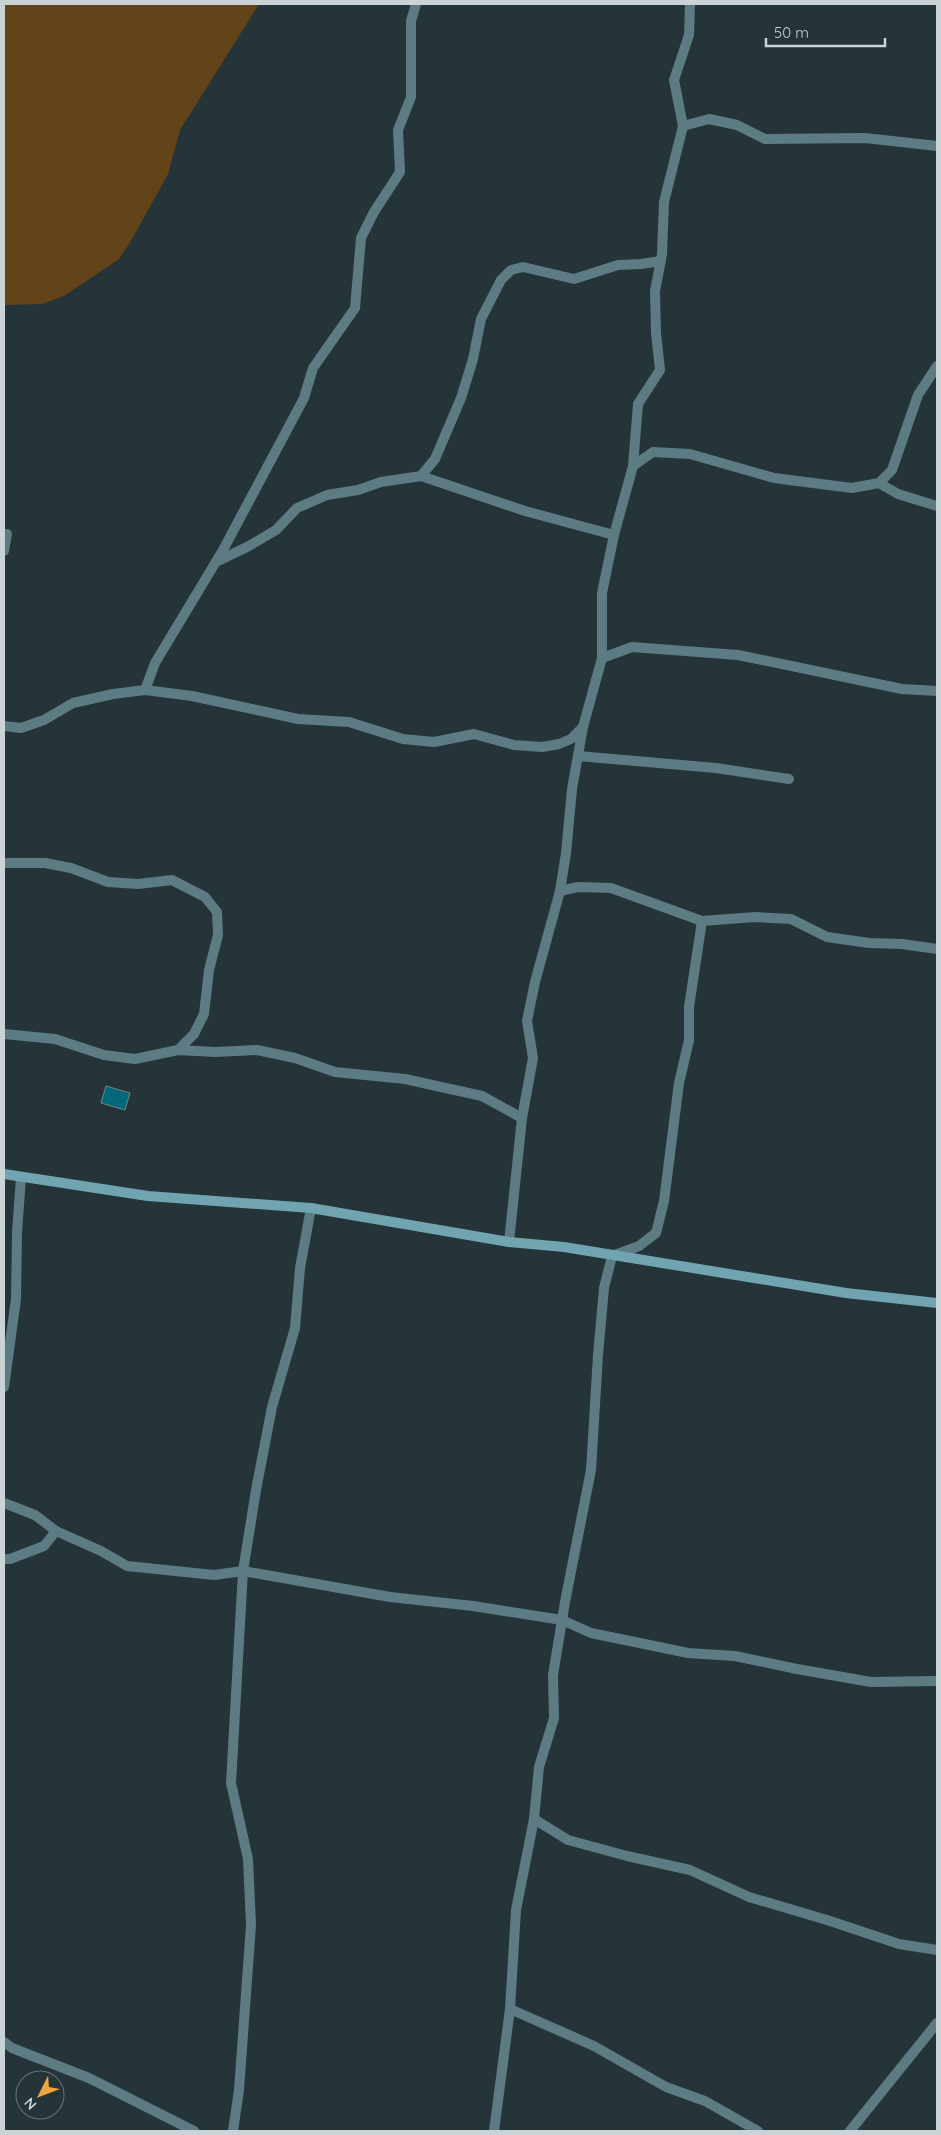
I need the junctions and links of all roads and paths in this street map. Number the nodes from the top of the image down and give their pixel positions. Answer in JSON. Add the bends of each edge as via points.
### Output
{"nodes":[{"id":1,"x":416,"y":4,"type":"edge"},
{"id":2,"x":690,"y":4,"type":"edge"},
{"id":3,"x":683,"y":126,"type":"junction"},
{"id":4,"x":937,"y":146,"type":"edge"},
{"id":5,"x":661,"y":261,"type":"junction"},
{"id":6,"x":937,"y":366,"type":"edge"},
{"id":7,"x":633,"y":466,"type":"junction"},
{"id":8,"x":421,"y":476,"type":"junction"},
{"id":9,"x":879,"y":483,"type":"junction"},
{"id":10,"x":937,"y":506,"type":"edge"},
{"id":11,"x":7,"y":534,"type":"dead end"},
{"id":12,"x":614,"y":536,"type":"junction"},
{"id":13,"x":4,"y":552,"type":"edge"},
{"id":14,"x":216,"y":562,"type":"junction"},
{"id":15,"x":602,"y":658,"type":"junction"},
{"id":16,"x":145,"y":690,"type":"junction"},
{"id":17,"x":937,"y":691,"type":"edge"},
{"id":18,"x":4,"y":726,"type":"edge"},
{"id":19,"x":583,"y":727,"type":"junction"},
{"id":20,"x":578,"y":756,"type":"junction"},
{"id":21,"x":789,"y":779,"type":"dead end"},
{"id":22,"x":4,"y":863,"type":"edge"},
{"id":23,"x":560,"y":891,"type":"junction"},
{"id":24,"x":702,"y":921,"type":"junction"},
{"id":25,"x":937,"y":949,"type":"edge"},
{"id":26,"x":4,"y":1034,"type":"edge"},
{"id":27,"x":178,"y":1050,"type":"junction"},
{"id":28,"x":522,"y":1118,"type":"junction"},
{"id":29,"x":4,"y":1174,"type":"edge"},
{"id":30,"x":21,"y":1177,"type":"junction"},
{"id":31,"x":311,"y":1208,"type":"junction"},
{"id":32,"x":509,"y":1242,"type":"junction"},
{"id":33,"x":612,"y":1256,"type":"junction"},
{"id":34,"x":937,"y":1303,"type":"edge"},
{"id":35,"x":4,"y":1388,"type":"edge"},
{"id":36,"x":4,"y":1503,"type":"edge"},
{"id":37,"x":56,"y":1531,"type":"junction"},
{"id":38,"x":4,"y":1558,"type":"edge"},
{"id":39,"x":243,"y":1571,"type":"junction"},
{"id":40,"x":562,"y":1620,"type":"junction"},
{"id":41,"x":937,"y":1681,"type":"edge"},
{"id":42,"x":534,"y":1819,"type":"junction"},
{"id":43,"x":937,"y":1950,"type":"edge"},
{"id":44,"x":510,"y":2009,"type":"junction"},
{"id":45,"x":937,"y":2023,"type":"edge"},
{"id":46,"x":4,"y":2042,"type":"edge"},
{"id":47,"x":194,"y":2131,"type":"edge"},
{"id":48,"x":233,"y":2131,"type":"edge"},
{"id":49,"x":494,"y":2131,"type":"edge"},
{"id":50,"x":758,"y":2131,"type":"edge"},
{"id":51,"x":850,"y":2131,"type":"edge"}],
"edges":[{"from":1,"to":14,"type":"street","via":[[411,21],[412,97],[398,130],[400,172],[361,238],[355,308],[313,368],[304,398]]},
{"from":2,"to":3,"type":"street","via":[[689,35],[674,80]]},
{"from":3,"to":4,"type":"street","via":[[709,118],[737,125],[765,138],[865,138]]},
{"from":3,"to":5,"type":"street","via":[[664,202]]},
{"from":5,"to":7,"type":"street","via":[[655,291],[660,370],[638,404]]},
{"from":5,"to":8,"type":"street","via":[[618,265],[574,278],[523,267],[511,270],[501,280],[482,319],[461,398],[435,459]]},
{"from":6,"to":9,"type":"street","via":[[918,395],[892,470]]},
{"from":7,"to":9,"type":"street","via":[[653,452],[690,454],[774,478],[852,488]]},
{"from":7,"to":12,"type":"street"},
{"from":8,"to":12,"type":"street","via":[[525,511]]},
{"from":8,"to":14,"type":"street","via":[[328,495],[297,508],[276,530]]},
{"from":9,"to":10,"type":"street","via":[[898,494]]},
{"from":11,"to":13,"type":"street"},
{"from":12,"to":15,"type":"street","via":[[602,593]]},
{"from":14,"to":16,"type":"street","via":[[155,663]]},
{"from":15,"to":17,"type":"street","via":[[632,647],[710,652],[902,689]]},
{"from":15,"to":19,"type":"street"},
{"from":16,"to":18,"type":"street","via":[[73,703],[44,720],[21,728]]},
{"from":16,"to":19,"type":"street","via":[[208,699],[298,719],[349,722],[403,739],[434,742],[474,734],[514,745],[542,747],[572,739]]},
{"from":19,"to":20,"type":"street"},
{"from":20,"to":21,"type":"street","via":[[716,768]]},
{"from":20,"to":23,"type":"street"},
{"from":22,"to":27,"type":"street","via":[[45,863],[71,868],[108,882],[138,884],[172,880],[205,898],[217,912],[218,935],[209,970],[204,1014],[194,1034]]},
{"from":23,"to":24,"type":"street","via":[[578,887],[611,888]]},
{"from":23,"to":28,"type":"street","via":[[527,1021],[533,1058]]},
{"from":24,"to":25,"type":"street","via":[[755,917],[791,919],[827,937]]},
{"from":24,"to":33,"type":"street","via":[[689,1007],[689,1040],[679,1083],[664,1201],[656,1233],[639,1246]]},
{"from":26,"to":27,"type":"street","via":[[56,1039],[104,1055],[135,1059]]},
{"from":27,"to":28,"type":"street","via":[[257,1050],[295,1058],[335,1072],[405,1079],[482,1096]]},
{"from":28,"to":32,"type":"street"},
{"from":29,"to":30,"type":"street"},
{"from":30,"to":31,"type":"street","via":[[148,1196]]},
{"from":30,"to":35,"type":"street","via":[[16,1299]]},
{"from":31,"to":32,"type":"street"},
{"from":31,"to":39,"type":"street","via":[[300,1268],[295,1328],[272,1407]]},
{"from":32,"to":33,"type":"street"},
{"from":33,"to":34,"type":"street","via":[[846,1293]]},
{"from":33,"to":40,"type":"street","via":[[604,1288],[592,1470]]},
{"from":36,"to":37,"type":"street","via":[[35,1515]]},
{"from":37,"to":38,"type":"street","via":[[44,1546],[10,1559]]},
{"from":37,"to":39,"type":"street","via":[[127,1566],[214,1575]]},
{"from":39,"to":40,"type":"street","via":[[390,1597]]},
{"from":39,"to":48,"type":"street","via":[[232,1783],[248,1859],[251,1925]]},
{"from":40,"to":41,"type":"street","via":[[591,1633],[688,1653],[735,1656],[871,1682]]},
{"from":40,"to":42,"type":"street","via":[[553,1675],[554,1718],[540,1767]]},
{"from":42,"to":43,"type":"street","via":[[568,1840],[690,1870],[749,1897],[899,1944]]},
{"from":42,"to":44,"type":"street","via":[[516,1910]]},
{"from":44,"to":49,"type":"street"},
{"from":44,"to":50,"type":"street","via":[[594,2046],[666,2087],[705,2101]]},
{"from":45,"to":51,"type":"street"},
{"from":46,"to":47,"type":"street","via":[[89,2078]]}]}
